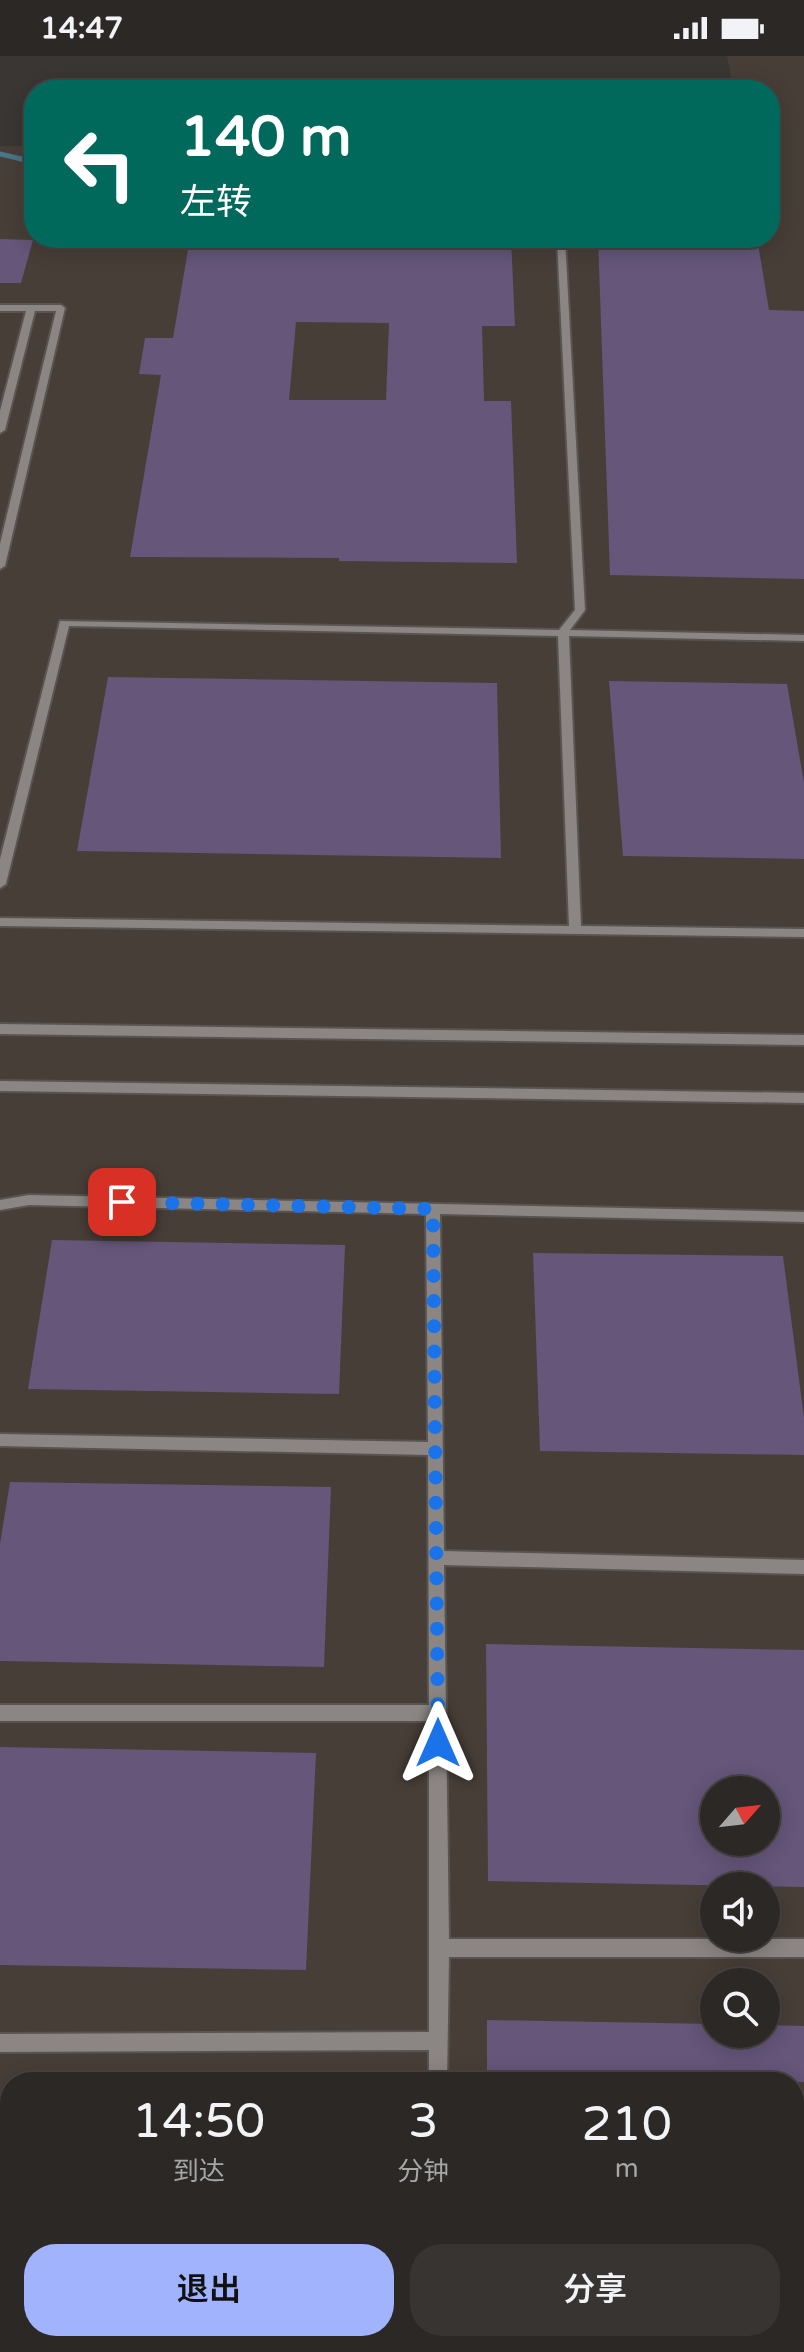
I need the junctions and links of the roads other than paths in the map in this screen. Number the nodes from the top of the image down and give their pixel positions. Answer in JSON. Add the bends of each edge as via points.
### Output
{"nodes":[{"id":1,"x":562,"y":248,"type":"edge"},
{"id":2,"x":0,"y":308,"type":"edge"},
{"id":3,"x":31,"y":308,"type":"junction"},
{"id":4,"x":0,"y":430,"type":"edge"},
{"id":5,"x":0,"y":566,"type":"edge"},
{"id":6,"x":563,"y":632,"type":"junction"},
{"id":7,"x":804,"y":638,"type":"edge"},
{"id":8,"x":0,"y":884,"type":"edge"},
{"id":9,"x":0,"y":922,"type":"edge"},
{"id":10,"x":575,"y":930,"type":"junction"},
{"id":11,"x":804,"y":933,"type":"edge"},
{"id":12,"x":0,"y":1029,"type":"edge"},
{"id":13,"x":804,"y":1040,"type":"edge"},
{"id":14,"x":0,"y":1086,"type":"edge"},
{"id":15,"x":804,"y":1098,"type":"edge"},
{"id":16,"x":0,"y":1205,"type":"edge"},
{"id":17,"x":433,"y":1209,"type":"junction"},
{"id":18,"x":804,"y":1217,"type":"edge"},
{"id":19,"x":0,"y":1440,"type":"edge"},
{"id":20,"x":435,"y":1449,"type":"junction"},
{"id":21,"x":436,"y":1558,"type":"junction"},
{"id":22,"x":804,"y":1567,"type":"edge"},
{"id":23,"x":0,"y":1713,"type":"edge"},
{"id":24,"x":438,"y":1713,"type":"junction"},
{"id":25,"x":440,"y":1948,"type":"junction"},
{"id":26,"x":804,"y":1948,"type":"edge"},
{"id":27,"x":438,"y":2041,"type":"junction"},
{"id":28,"x":0,"y":2043,"type":"edge"},
{"id":29,"x":438,"y":2072,"type":"edge"}],
"edges":[{"from":1,"to":6,"type":"street","via":[[580,610]]},
{"from":2,"to":3,"type":"street"},
{"from":3,"to":4,"type":"street"},
{"from":3,"to":5,"type":"street","via":[[61,308]]},
{"from":6,"to":7,"type":"street"},
{"from":6,"to":8,"type":"street","via":[[64,623]]},
{"from":6,"to":10,"type":"street"},
{"from":9,"to":10,"type":"street"},
{"from":10,"to":11,"type":"street"},
{"from":12,"to":13,"type":"street"},
{"from":14,"to":15,"type":"street"},
{"from":16,"to":17,"type":"street","via":[[29,1200]]},
{"from":17,"to":18,"type":"street"},
{"from":17,"to":20,"type":"street"},
{"from":19,"to":20,"type":"street"},
{"from":20,"to":21,"type":"street"},
{"from":21,"to":22,"type":"street"},
{"from":21,"to":24,"type":"street"},
{"from":23,"to":24,"type":"street"},
{"from":24,"to":25,"type":"street"},
{"from":25,"to":26,"type":"street"},
{"from":25,"to":27,"type":"street"},
{"from":27,"to":28,"type":"street"},
{"from":27,"to":29,"type":"street"}]}
